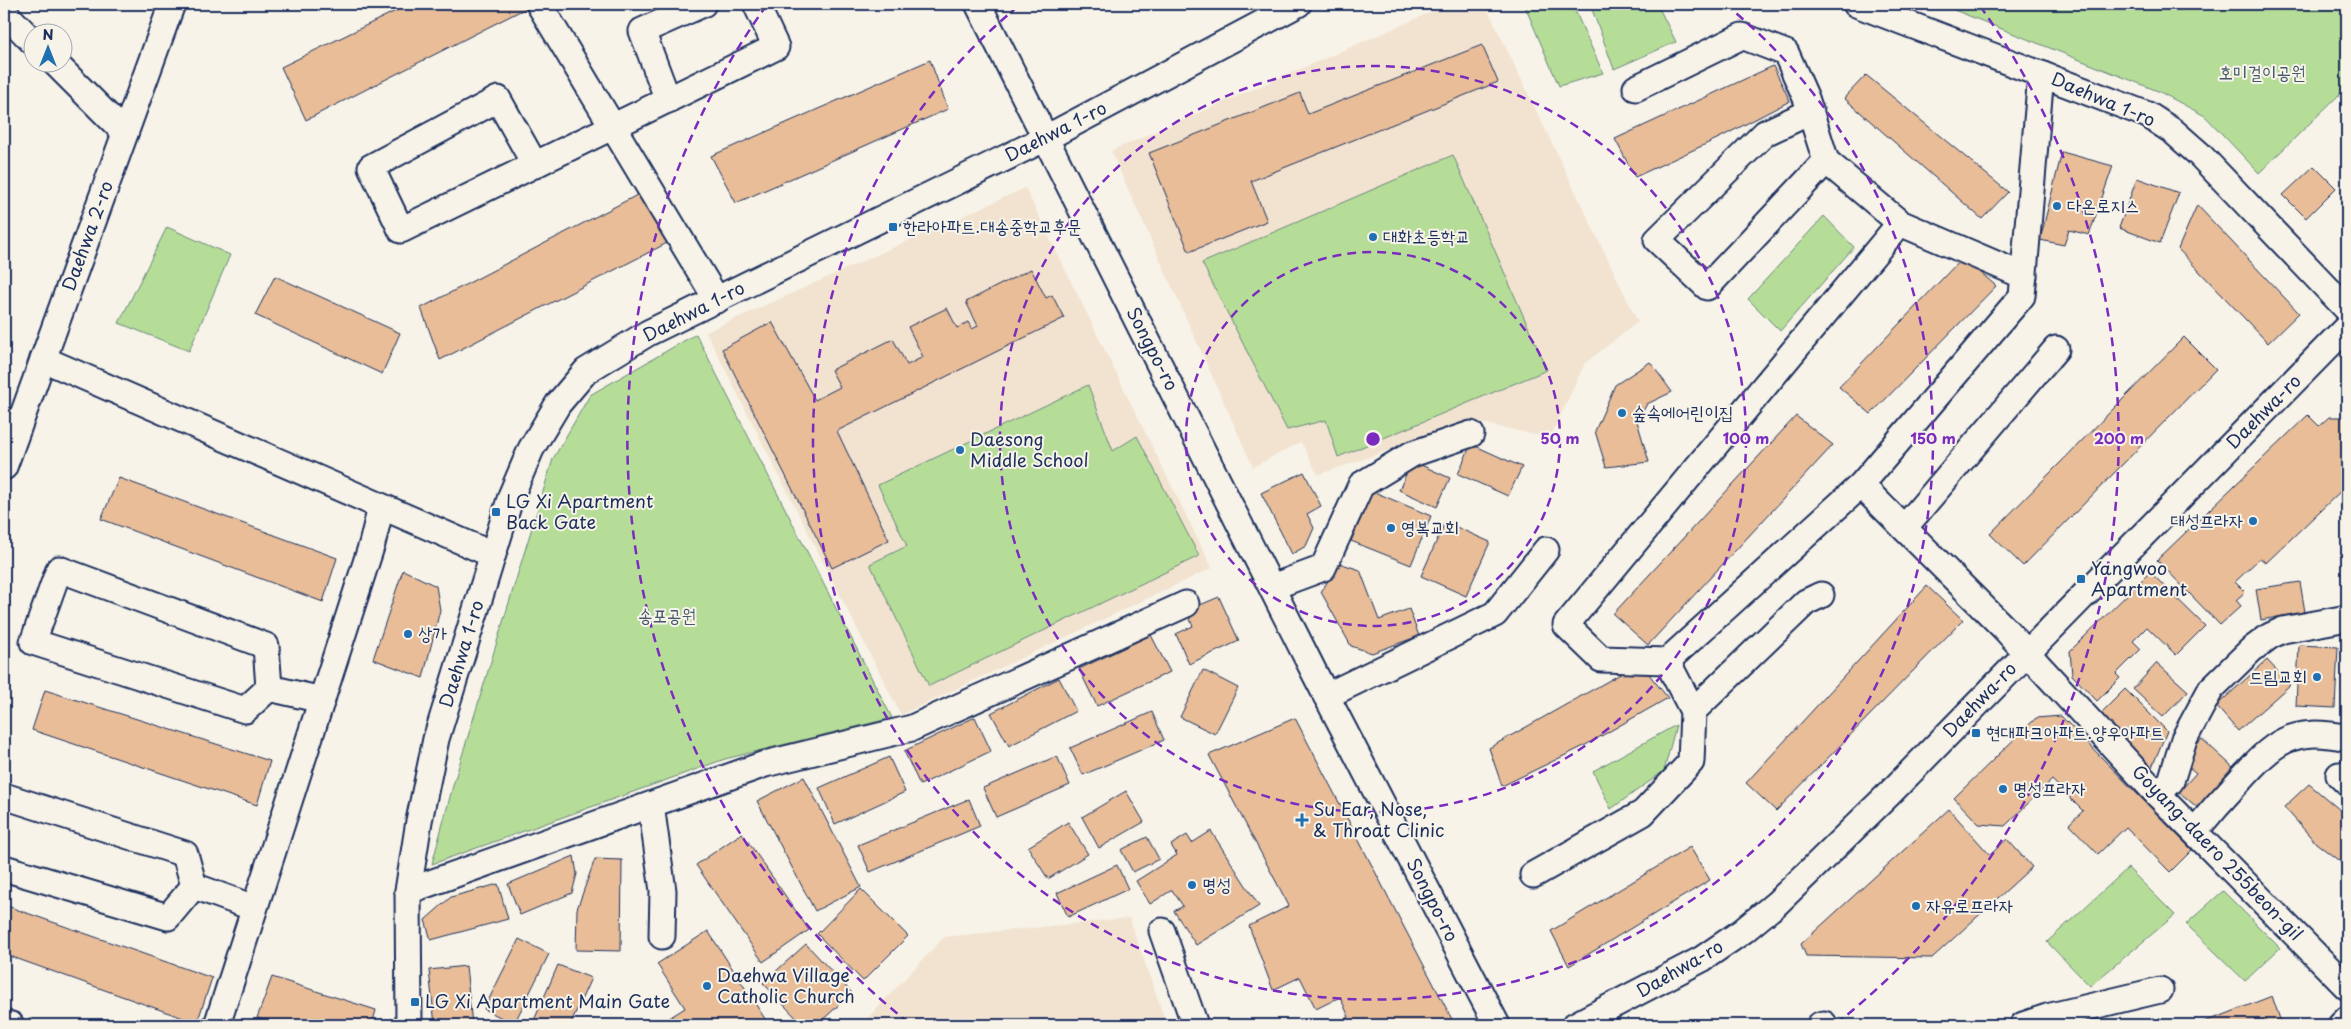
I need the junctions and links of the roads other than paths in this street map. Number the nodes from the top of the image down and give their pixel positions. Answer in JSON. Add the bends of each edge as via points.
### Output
{"nodes":[{"id":1,"x":172,"y":4,"type":"edge"},
{"id":2,"x":539,"y":4,"type":"edge"},
{"id":3,"x":702,"y":4,"type":"edge"},
{"id":4,"x":756,"y":4,"type":"edge"},
{"id":5,"x":978,"y":4,"type":"edge"},
{"id":6,"x":1298,"y":4,"type":"edge"},
{"id":7,"x":1856,"y":4,"type":"edge"},
{"id":8,"x":4,"y":12,"type":"edge"},
{"id":9,"x":22,"y":31,"type":"edge"},
{"id":10,"x":64,"y":72,"type":"edge"},
{"id":11,"x":2041,"y":74,"type":"junction"},
{"id":12,"x":1636,"y":88,"type":"dead end"},
{"id":13,"x":668,"y":100,"type":"junction"},
{"id":14,"x":1810,"y":112,"type":"junction"},
{"id":15,"x":613,"y":127,"type":"junction"},
{"id":16,"x":125,"y":133,"type":"junction"},
{"id":17,"x":1046,"y":138,"type":"junction"},
{"id":18,"x":1826,"y":161,"type":"junction"},
{"id":19,"x":534,"y":166,"type":"junction"},
{"id":20,"x":1900,"y":223,"type":"junction"},
{"id":21,"x":2024,"y":276,"type":"junction"},
{"id":22,"x":717,"y":300,"type":"junction"},
{"id":23,"x":2347,"y":309,"type":"edge"},
{"id":24,"x":2347,"y":327,"type":"edge"},
{"id":25,"x":2056,"y":349,"type":"dead end"},
{"id":26,"x":43,"y":359,"type":"junction"},
{"id":27,"x":1471,"y":434,"type":"dead end"},
{"id":28,"x":4,"y":467,"type":"edge"},
{"id":29,"x":1861,"y":485,"type":"junction"},
{"id":30,"x":381,"y":507,"type":"junction"},
{"id":31,"x":1904,"y":528,"type":"junction"},
{"id":32,"x":1546,"y":550,"type":"dead end"},
{"id":33,"x":491,"y":554,"type":"junction"},
{"id":34,"x":1272,"y":588,"type":"junction"},
{"id":35,"x":1821,"y":595,"type":"dead end"},
{"id":36,"x":1186,"y":604,"type":"dead end"},
{"id":37,"x":2347,"y":618,"type":"edge"},
{"id":38,"x":2026,"y":653,"type":"junction"},
{"id":39,"x":1667,"y":661,"type":"junction"},
{"id":40,"x":269,"y":688,"type":"junction"},
{"id":41,"x":1326,"y":696,"type":"junction"},
{"id":42,"x":322,"y":700,"type":"junction"},
{"id":43,"x":1693,"y":711,"type":"junction"},
{"id":44,"x":2347,"y":736,"type":"edge"},
{"id":45,"x":2158,"y":794,"type":"junction"},
{"id":46,"x":4,"y":796,"type":"edge"},
{"id":47,"x":651,"y":805,"type":"junction"},
{"id":48,"x":2195,"y":831,"type":"junction"},
{"id":49,"x":4,"y":868,"type":"edge"},
{"id":50,"x":1533,"y":875,"type":"dead end"},
{"id":51,"x":194,"y":886,"type":"junction"},
{"id":52,"x":408,"y":891,"type":"junction"},
{"id":53,"x":254,"y":908,"type":"junction"},
{"id":54,"x":1162,"y":931,"type":"dead end"},
{"id":55,"x":662,"y":936,"type":"dead end"},
{"id":56,"x":2347,"y":987,"type":"edge"},
{"id":57,"x":2160,"y":990,"type":"dead end"},
{"id":58,"x":2347,"y":1019,"type":"edge"},
{"id":59,"x":2049,"y":1021,"type":"edge"},
{"id":60,"x":4,"y":1023,"type":"edge"},
{"id":61,"x":11,"y":1025,"type":"edge"},
{"id":62,"x":216,"y":1025,"type":"edge"},
{"id":63,"x":409,"y":1025,"type":"edge"},
{"id":64,"x":1195,"y":1025,"type":"edge"},
{"id":65,"x":1497,"y":1025,"type":"edge"},
{"id":66,"x":1575,"y":1025,"type":"edge"},
{"id":67,"x":2023,"y":1025,"type":"edge"},
{"id":68,"x":2341,"y":1025,"type":"edge"}],
"edges":[{"from":1,"to":16,"type":"street","name":"Daehwa 2-ro"},
{"from":2,"to":15,"type":"street"},
{"from":3,"to":13,"type":"street","via":[[642,31]]},
{"from":4,"to":13,"type":"street","via":[[776,47]]},
{"from":5,"to":17,"type":"street","name":"Songpo-ro"},
{"from":6,"to":17,"type":"street","name":"Daehwa 1-ro"},
{"from":7,"to":11,"type":"street","name":"Daehwa 1-ro"},
{"from":8,"to":9,"type":"street"},
{"from":10,"to":16,"type":"street"},
{"from":11,"to":21,"type":"street"},
{"from":11,"to":23,"type":"street","name":"Daehwa 1-ro","via":[[2148,115],[2174,132],[2199,154]]},
{"from":12,"to":14,"type":"street","via":[[1742,36],[1786,53]]},
{"from":13,"to":15,"type":"street"},
{"from":14,"to":18,"type":"street"},
{"from":14,"to":18,"type":"street","via":[[1765,133],[1657,240],[1707,287]]},
{"from":15,"to":19,"type":"street"},
{"from":15,"to":22,"type":"street"},
{"from":16,"to":26,"type":"street","name":"Daehwa 2-ro"},
{"from":17,"to":22,"type":"street","name":"Daehwa 1-ro"},
{"from":17,"to":34,"type":"street","name":"Songpo-ro"},
{"from":18,"to":20,"type":"street"},
{"from":19,"to":19,"type":"street","via":[[401,230],[371,167],[498,99]]},
{"from":20,"to":21,"type":"street"},
{"from":20,"to":39,"type":"street","via":[[1566,625],[1601,659]]},
{"from":21,"to":29,"type":"street","via":[[2022,296]]},
{"from":22,"to":33,"type":"street","name":"Daehwa 1-ro","via":[[648,333],[586,371],[558,404],[531,449],[510,496]]},
{"from":24,"to":38,"type":"street","name":"Daehwa-ro"},
{"from":25,"to":31,"type":"street"},
{"from":26,"to":28,"type":"street","name":"Daehwa 2-ro"},
{"from":26,"to":30,"type":"street"},
{"from":27,"to":34,"type":"street","via":[[1412,454],[1361,485],[1323,568]]},
{"from":29,"to":31,"type":"street","name":"Goyang-daero 255beon-gil"},
{"from":29,"to":39,"type":"street"},
{"from":30,"to":33,"type":"street"},
{"from":30,"to":42,"type":"street"},
{"from":31,"to":38,"type":"street","name":"Goyang-daero 255beon-gil"},
{"from":32,"to":41,"type":"street","via":[[1495,614]]},
{"from":33,"to":52,"type":"street","name":"Daehwa 1-ro","via":[[436,739]]},
{"from":34,"to":41,"type":"street","name":"Songpo-ro"},
{"from":35,"to":43,"type":"street","via":[[1806,602]]},
{"from":36,"to":47,"type":"street","via":[[912,728],[765,764]]},
{"from":37,"to":45,"type":"street","via":[[2284,630],[2250,650],[2211,689],[2184,739],[2171,781]]},
{"from":38,"to":45,"type":"street","name":"Goyang-daero 255beon-gil"},
{"from":38,"to":66,"type":"street","name":"Daehwa-ro","via":[[1811,872],[1750,925],[1679,972]]},
{"from":39,"to":43,"type":"street"},
{"from":40,"to":40,"type":"street","via":[[266,646],[58,569],[33,642],[245,710]]},
{"from":40,"to":42,"type":"street"},
{"from":41,"to":65,"type":"street","name":"Songpo-ro"},
{"from":42,"to":53,"type":"street"},
{"from":43,"to":50,"type":"street","via":[[1691,762],[1643,813]]},
{"from":44,"to":48,"type":"street","via":[[2313,734],[2280,742],[2258,760]]},
{"from":45,"to":48,"type":"street","name":"Goyang-daero 255beon-gil"},
{"from":46,"to":51,"type":"street","via":[[185,854]]},
{"from":47,"to":52,"type":"street"},
{"from":47,"to":55,"type":"street","via":[[663,891]]},
{"from":48,"to":56,"type":"street","name":"Goyang-daero 255beon-gil"},
{"from":49,"to":51,"type":"street","via":[[168,917]]},
{"from":51,"to":53,"type":"street"},
{"from":52,"to":63,"type":"street","name":"Daehwa 1-ro"},
{"from":53,"to":62,"type":"street"},
{"from":54,"to":64,"type":"street"},
{"from":57,"to":59,"type":"street"},
{"from":58,"to":68,"type":"street"},
{"from":59,"to":67,"type":"street"},
{"from":60,"to":61,"type":"street"}]}
